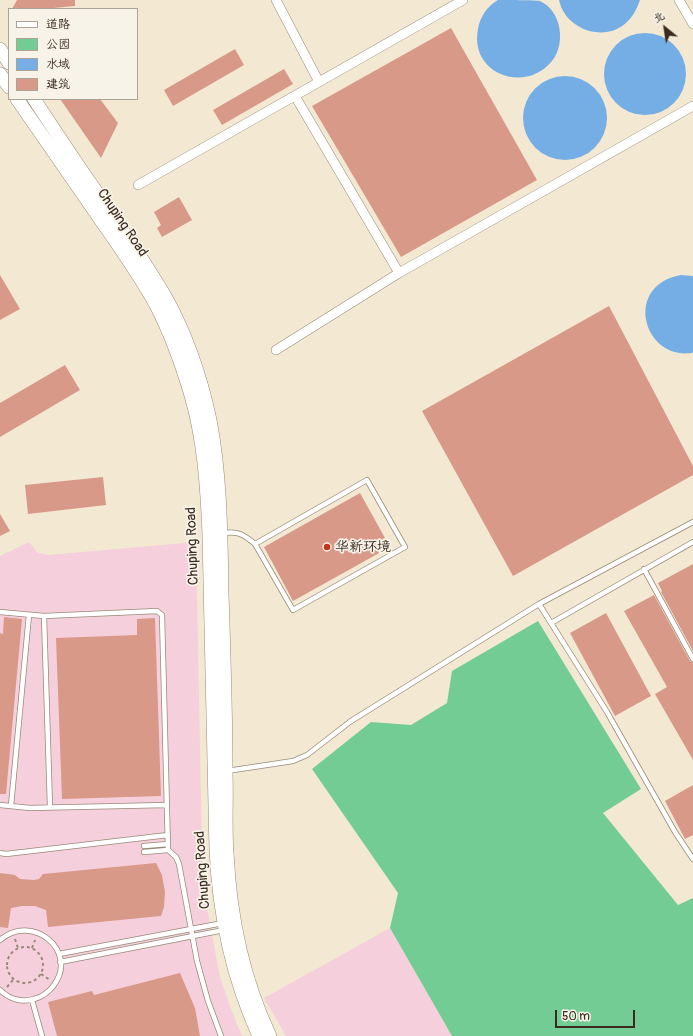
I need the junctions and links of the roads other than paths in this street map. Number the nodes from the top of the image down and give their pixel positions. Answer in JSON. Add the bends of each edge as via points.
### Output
{"nodes":[{"id":1,"x":276,"y":0,"type":"edge"},
{"id":2,"x":463,"y":0,"type":"edge"},
{"id":3,"x":679,"y":0,"type":"edge"},
{"id":4,"x":693,"y":24,"type":"edge"},
{"id":5,"x":0,"y":49,"type":"edge"},
{"id":6,"x":8,"y":61,"type":"edge"},
{"id":7,"x":0,"y":74,"type":"edge"},
{"id":8,"x":319,"y":82,"type":"junction"},
{"id":9,"x":8,"y":86,"type":"edge"},
{"id":10,"x":295,"y":96,"type":"junction"},
{"id":11,"x":18,"y":100,"type":"edge"},
{"id":12,"x":35,"y":100,"type":"edge"},
{"id":13,"x":693,"y":106,"type":"edge"},
{"id":14,"x":138,"y":185,"type":"dead end"},
{"id":15,"x":399,"y":273,"type":"junction"},
{"id":16,"x":276,"y":350,"type":"dead end"},
{"id":17,"x":693,"y":522,"type":"edge"},
{"id":18,"x":221,"y":533,"type":"junction"},
{"id":19,"x":693,"y":542,"type":"edge"},
{"id":20,"x":255,"y":544,"type":"junction"},
{"id":21,"x":644,"y":570,"type":"junction"},
{"id":22,"x":539,"y":604,"type":"junction"},
{"id":23,"x":0,"y":612,"type":"edge"},
{"id":24,"x":29,"y":615,"type":"junction"},
{"id":25,"x":44,"y":616,"type":"junction"},
{"id":26,"x":551,"y":623,"type":"junction"},
{"id":27,"x":693,"y":659,"type":"edge"},
{"id":28,"x":221,"y":772,"type":"junction"},
{"id":29,"x":0,"y":805,"type":"edge"},
{"id":30,"x":167,"y":805,"type":"junction"},
{"id":31,"x":11,"y":806,"type":"junction"},
{"id":32,"x":50,"y":807,"type":"junction"},
{"id":33,"x":168,"y":836,"type":"junction"},
{"id":34,"x":168,"y":844,"type":"junction"},
{"id":35,"x":144,"y":846,"type":"dead end"},
{"id":36,"x":168,"y":850,"type":"junction"},
{"id":37,"x":144,"y":852,"type":"dead end"},
{"id":38,"x":0,"y":853,"type":"edge"},
{"id":39,"x":693,"y":859,"type":"edge"},
{"id":40,"x":230,"y":925,"type":"junction"},
{"id":41,"x":190,"y":929,"type":"junction"},
{"id":42,"x":192,"y":936,"type":"junction"},
{"id":43,"x":0,"y":940,"type":"edge"},
{"id":44,"x":59,"y":954,"type":"junction"},
{"id":45,"x":60,"y":962,"type":"junction"},
{"id":46,"x":0,"y":990,"type":"edge"},
{"id":47,"x":32,"y":1000,"type":"junction"},
{"id":48,"x":42,"y":1036,"type":"edge"},
{"id":49,"x":222,"y":1036,"type":"edge"},
{"id":50,"x":259,"y":1036,"type":"edge"},
{"id":51,"x":270,"y":1036,"type":"edge"}],
"edges":[{"from":1,"to":8,"type":"street"},
{"from":2,"to":8,"type":"street"},
{"from":3,"to":4,"type":"street"},
{"from":5,"to":6,"type":"main road"},
{"from":7,"to":9,"type":"main road"},
{"from":8,"to":10,"type":"street"},
{"from":10,"to":14,"type":"street"},
{"from":10,"to":15,"type":"street"},
{"from":11,"to":28,"type":"main road","name":"Chuping Road","via":[[155,303],[168,330],[191,394],[198,424],[207,497]]},
{"from":12,"to":18,"type":"main road","name":"Chuping Road","via":[[127,236],[179,325],[196,367],[210,420],[217,470]]},
{"from":13,"to":15,"type":"street"},
{"from":15,"to":16,"type":"street"},
{"from":17,"to":22,"type":"lane"},
{"from":18,"to":20,"type":"lane","via":[[240,533]]},
{"from":18,"to":28,"type":"main road","name":"Chuping Road"},
{"from":19,"to":21,"type":"lane"},
{"from":20,"to":20,"type":"lane","via":[[293,610],[405,547],[367,480]]},
{"from":21,"to":26,"type":"lane"},
{"from":21,"to":27,"type":"lane"},
{"from":22,"to":26,"type":"lane"},
{"from":22,"to":28,"type":"lane","via":[[351,720],[307,755],[293,761]]},
{"from":23,"to":24,"type":"lane"},
{"from":24,"to":25,"type":"lane"},
{"from":24,"to":31,"type":"lane"},
{"from":25,"to":30,"type":"lane","via":[[157,611],[162,615]]},
{"from":25,"to":32,"type":"lane"},
{"from":26,"to":39,"type":"lane","via":[[607,712]]},
{"from":28,"to":40,"type":"main road","name":"Chuping Road","via":[[217,875]]},
{"from":29,"to":31,"type":"lane"},
{"from":30,"to":32,"type":"lane"},
{"from":30,"to":33,"type":"lane"},
{"from":31,"to":32,"type":"lane"},
{"from":33,"to":34,"type":"lane"},
{"from":33,"to":38,"type":"lane"},
{"from":34,"to":35,"type":"lane"},
{"from":34,"to":36,"type":"lane"},
{"from":36,"to":37,"type":"lane"},
{"from":36,"to":41,"type":"lane","via":[[179,864]]},
{"from":40,"to":41,"type":"lane"},
{"from":40,"to":42,"type":"lane"},
{"from":40,"to":50,"type":"main road","name":"Chuping Road","via":[[235,971]]},
{"from":40,"to":51,"type":"main road","name":"Chuping Road"},
{"from":41,"to":42,"type":"lane"},
{"from":41,"to":44,"type":"lane"},
{"from":42,"to":45,"type":"lane"},
{"from":42,"to":49,"type":"lane","via":[[202,982]]},
{"from":43,"to":44,"type":"lane","via":[[13,932],[32,930],[49,939]]},
{"from":44,"to":45,"type":"lane"},
{"from":45,"to":47,"type":"lane","via":[[58,978],[52,988],[43,996]]},
{"from":46,"to":47,"type":"lane","via":[[13,999]]},
{"from":47,"to":48,"type":"lane"}]}
